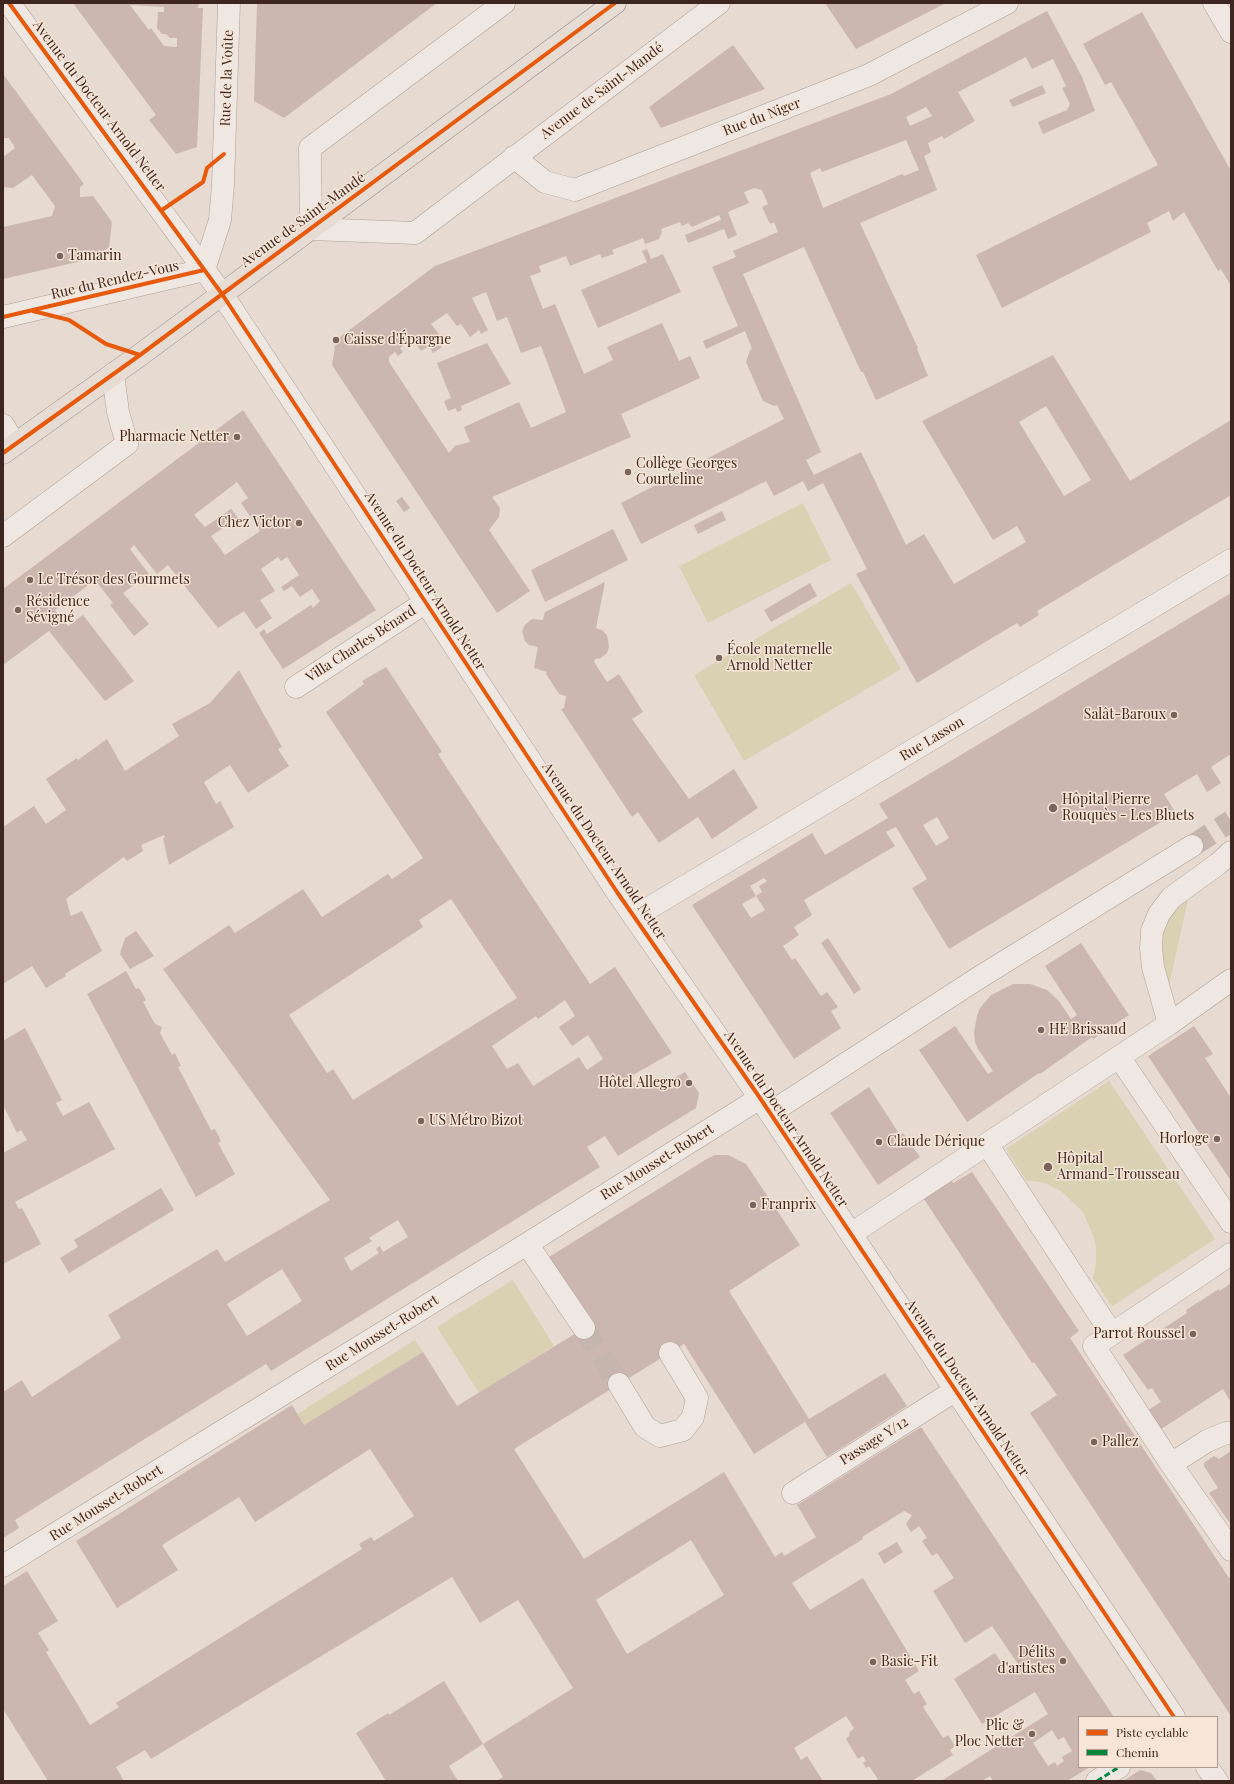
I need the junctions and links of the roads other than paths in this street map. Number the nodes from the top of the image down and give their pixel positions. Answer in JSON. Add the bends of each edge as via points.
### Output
{"nodes":[{"id":1,"x":9,"y":3,"type":"edge"},
{"id":2,"x":229,"y":3,"type":"edge"},
{"id":3,"x":504,"y":3,"type":"edge"},
{"id":4,"x":615,"y":3,"type":"edge"},
{"id":5,"x":719,"y":3,"type":"edge"},
{"id":6,"x":1007,"y":3,"type":"edge"},
{"id":7,"x":1214,"y":3,"type":"edge"},
{"id":8,"x":1231,"y":32,"type":"edge"},
{"id":9,"x":514,"y":157,"type":"junction"},
{"id":10,"x":311,"y":229,"type":"junction"},
{"id":11,"x":204,"y":270,"type":"junction"},
{"id":12,"x":222,"y":294,"type":"junction"},
{"id":13,"x":3,"y":317,"type":"edge"},
{"id":14,"x":113,"y":374,"type":"junction"},
{"id":15,"x":3,"y":425,"type":"edge"},
{"id":16,"x":9,"y":449,"type":"edge"},
{"id":17,"x":3,"y":536,"type":"edge"},
{"id":18,"x":1231,"y":560,"type":"edge"},
{"id":19,"x":426,"y":602,"type":"junction"},
{"id":20,"x":296,"y":686,"type":"dead end"},
{"id":21,"x":1192,"y":846,"type":"tunnel mouth"},
{"id":22,"x":1231,"y":852,"type":"edge"},
{"id":23,"x":634,"y":917,"type":"junction"},
{"id":24,"x":1231,"y":980,"type":"edge"},
{"id":25,"x":1169,"y":1024,"type":"junction"},
{"id":26,"x":1119,"y":1057,"type":"junction"},
{"id":27,"x":765,"y":1106,"type":"junction"},
{"id":28,"x":987,"y":1144,"type":"junction"},
{"id":29,"x":1231,"y":1222,"type":"edge"},
{"id":30,"x":851,"y":1234,"type":"junction"},
{"id":31,"x":527,"y":1244,"type":"junction"},
{"id":32,"x":1231,"y":1254,"type":"edge"},
{"id":33,"x":584,"y":1328,"type":"tunnel mouth"},
{"id":34,"x":1112,"y":1334,"type":"junction"},
{"id":35,"x":670,"y":1353,"type":"dead end"},
{"id":36,"x":619,"y":1384,"type":"tunnel mouth"},
{"id":37,"x":956,"y":1390,"type":"junction"},
{"id":38,"x":1231,"y":1433,"type":"edge"},
{"id":39,"x":1170,"y":1464,"type":"junction"},
{"id":40,"x":793,"y":1493,"type":"dead end"},
{"id":41,"x":1231,"y":1550,"type":"edge"},
{"id":42,"x":3,"y":1566,"type":"edge"},
{"id":43,"x":1173,"y":1716,"type":"edge"},
{"id":44,"x":1117,"y":1768,"type":"edge"},
{"id":45,"x":1208,"y":1768,"type":"edge"},
{"id":46,"x":1096,"y":1781,"type":"edge"},
{"id":47,"x":1217,"y":1781,"type":"edge"}],
"edges":[{"from":1,"to":11,"type":"street","name":"Avenue du Docteur Arnold Netter"},
{"from":2,"to":11,"type":"street","name":"Rue de la Voûte","via":[[221,213]]},
{"from":3,"to":10,"type":"street","name":"Avenue de Saint-Mandé","via":[[310,148]]},
{"from":4,"to":10,"type":"main road","name":"Avenue de Saint-Mandé"},
{"from":5,"to":9,"type":"street","name":"Avenue de Saint-Mandé"},
{"from":6,"to":9,"type":"street","name":"Rue du Niger","via":[[870,75],[575,190],[545,182]]},
{"from":7,"to":8,"type":"street"},
{"from":9,"to":10,"type":"street","name":"Avenue de Saint-Mandé","via":[[415,233]]},
{"from":10,"to":12,"type":"main road","name":"Avenue de Saint-Mandé"},
{"from":11,"to":12,"type":"street","name":"Avenue du Docteur Arnold Netter"},
{"from":11,"to":13,"type":"street","name":"Rue du Rendez-Vous"},
{"from":12,"to":14,"type":"main road","name":"Avenue de Saint-Mandé"},
{"from":12,"to":19,"type":"street","name":"Avenue du Docteur Arnold Netter"},
{"from":14,"to":16,"type":"main road","name":"Avenue de Saint-Mandé"},
{"from":14,"to":17,"type":"street","via":[[118,412],[127,444]]},
{"from":15,"to":16,"type":"street"},
{"from":18,"to":23,"type":"street","name":"Rue Lasson"},
{"from":19,"to":20,"type":"street","name":"Villa Charles Bénard"},
{"from":19,"to":23,"type":"street","name":"Avenue du Docteur Arnold Netter"},
{"from":21,"to":27,"type":"street","name":"Rue Mousset-Robert"},
{"from":22,"to":25,"type":"street","via":[[1171,898],[1159,914],[1152,931],[1153,967]]},
{"from":23,"to":27,"type":"street","name":"Avenue du Docteur Arnold Netter"},
{"from":24,"to":25,"type":"street"},
{"from":25,"to":26,"type":"street"},
{"from":26,"to":28,"type":"street"},
{"from":26,"to":29,"type":"street"},
{"from":27,"to":30,"type":"street","name":"Avenue du Docteur Arnold Netter"},
{"from":27,"to":31,"type":"street","name":"Rue Mousset-Robert"},
{"from":28,"to":30,"type":"street"},
{"from":28,"to":34,"type":"street"},
{"from":30,"to":37,"type":"street","name":"Avenue du Docteur Arnold Netter"},
{"from":31,"to":33,"type":"street"},
{"from":31,"to":42,"type":"street","name":"Rue Mousset-Robert"},
{"from":32,"to":34,"type":"street"},
{"from":34,"to":39,"type":"street","via":[[1094,1346]]},
{"from":35,"to":36,"type":"street","via":[[697,1398],[693,1417],[683,1430],[660,1436],[645,1428]]},
{"from":37,"to":40,"type":"street","name":"Passage Y/12"},
{"from":37,"to":43,"type":"street","name":"Avenue du Docteur Arnold Netter"},
{"from":38,"to":39,"type":"street","via":[[1207,1441]]},
{"from":39,"to":41,"type":"street"},
{"from":44,"to":46,"type":"street"},
{"from":45,"to":47,"type":"street"}]}
